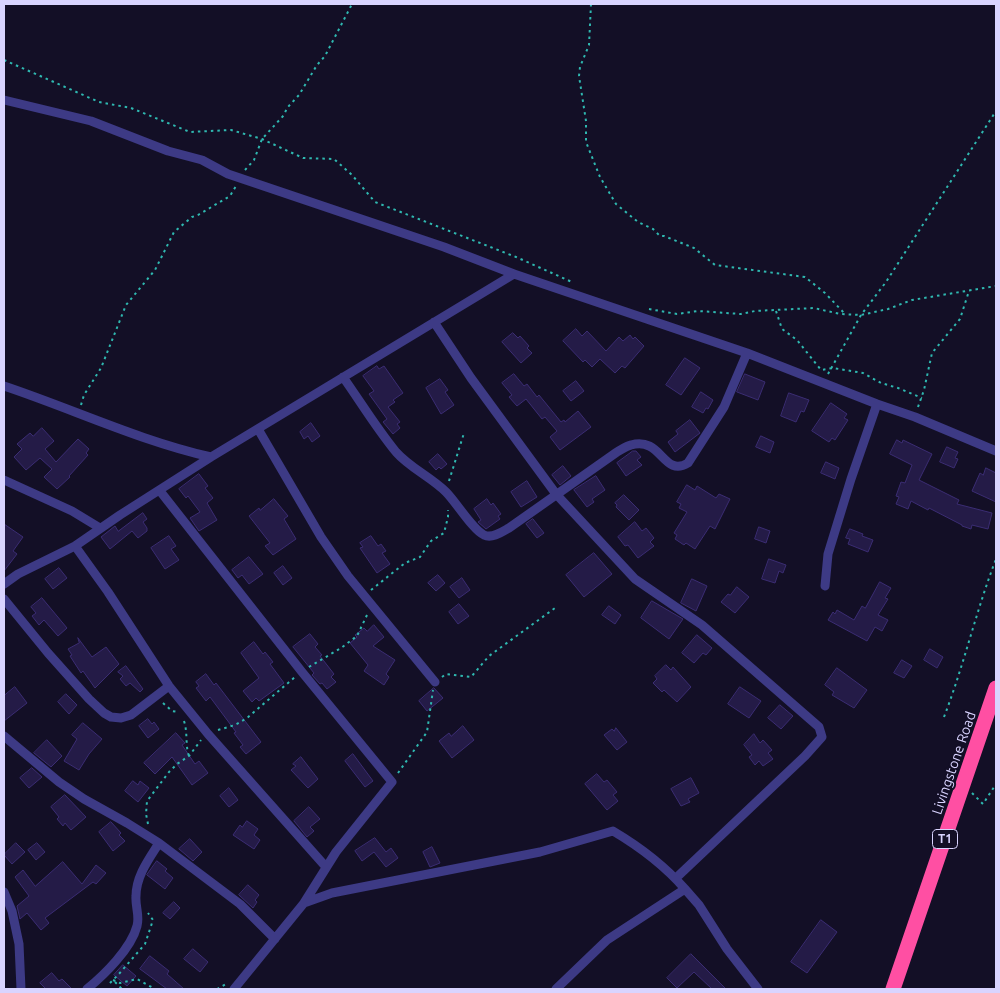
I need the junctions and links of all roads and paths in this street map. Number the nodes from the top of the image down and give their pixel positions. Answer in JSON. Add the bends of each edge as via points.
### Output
{"nodes":[{"id":1,"x":352,"y":4,"type":"edge"},
{"id":2,"x":592,"y":4,"type":"edge"},
{"id":3,"x":4,"y":60,"type":"edge"},
{"id":4,"x":4,"y":100,"type":"edge"},
{"id":5,"x":996,"y":111,"type":"edge"},
{"id":6,"x":262,"y":140,"type":"junction"},
{"id":7,"x":242,"y":178,"type":"junction"},
{"id":8,"x":514,"y":274,"type":"junction"},
{"id":9,"x":576,"y":284,"type":"dead end"},
{"id":10,"x":996,"y":286,"type":"edge"},
{"id":11,"x":969,"y":291,"type":"junction"},
{"id":12,"x":642,"y":307,"type":"dead end"},
{"id":13,"x":776,"y":311,"type":"junction"},
{"id":14,"x":846,"y":314,"type":"junction"},
{"id":15,"x":861,"y":315,"type":"junction"},
{"id":16,"x":434,"y":322,"type":"junction"},
{"id":17,"x":747,"y":353,"type":"junction"},
{"id":18,"x":833,"y":368,"type":"junction"},
{"id":19,"x":343,"y":377,"type":"junction"},
{"id":20,"x":822,"y":382,"type":"junction"},
{"id":21,"x":4,"y":386,"type":"edge"},
{"id":22,"x":922,"y":398,"type":"junction"},
{"id":23,"x":877,"y":404,"type":"junction"},
{"id":24,"x":78,"y":414,"type":"junction"},
{"id":25,"x":915,"y":417,"type":"junction"},
{"id":26,"x":258,"y":429,"type":"junction"},
{"id":27,"x":464,"y":433,"type":"dead end"},
{"id":28,"x":996,"y":451,"type":"edge"},
{"id":29,"x":212,"y":457,"type":"junction"},
{"id":30,"x":4,"y":480,"type":"edge"},
{"id":31,"x":160,"y":491,"type":"junction"},
{"id":32,"x":447,"y":492,"type":"junction"},
{"id":33,"x":556,"y":494,"type":"junction"},
{"id":34,"x":100,"y":528,"type":"junction"},
{"id":35,"x":74,"y":546,"type":"junction"},
{"id":36,"x":996,"y":560,"type":"edge"},
{"id":37,"x":4,"y":584,"type":"edge"},
{"id":38,"x":825,"y":586,"type":"dead end"},
{"id":39,"x":4,"y":599,"type":"edge"},
{"id":40,"x":371,"y":605,"type":"junction"},
{"id":41,"x":556,"y":608,"type":"dead end"},
{"id":42,"x":302,"y":672,"type":"junction"},
{"id":43,"x":435,"y":682,"type":"junction"},
{"id":44,"x":169,"y":686,"type":"junction"},
{"id":45,"x":996,"y":688,"type":"edge"},
{"id":46,"x":158,"y":696,"type":"junction"},
{"id":47,"x":182,"y":714,"type":"dead end"},
{"id":48,"x":944,"y":717,"type":"dead end"},
{"id":49,"x":184,"y":719,"type":"dead end"},
{"id":50,"x":208,"y":734,"type":"junction"},
{"id":51,"x":4,"y":736,"type":"edge"},
{"id":52,"x":189,"y":756,"type":"junction"},
{"id":53,"x":392,"y":782,"type":"junction"},
{"id":54,"x":964,"y":784,"type":"junction"},
{"id":55,"x":996,"y":784,"type":"edge"},
{"id":56,"x":159,"y":843,"type":"junction"},
{"id":57,"x":326,"y":867,"type":"junction"},
{"id":58,"x":676,"y":878,"type":"junction"},
{"id":59,"x":685,"y":889,"type":"junction"},
{"id":60,"x":4,"y":892,"type":"edge"},
{"id":61,"x":304,"y":903,"type":"junction"},
{"id":62,"x":275,"y":939,"type":"junction"},
{"id":63,"x":21,"y":989,"type":"edge"},
{"id":64,"x":87,"y":989,"type":"edge"},
{"id":65,"x":122,"y":989,"type":"edge"},
{"id":66,"x":155,"y":989,"type":"edge"},
{"id":67,"x":234,"y":989,"type":"edge"},
{"id":68,"x":556,"y":989,"type":"edge"},
{"id":69,"x":758,"y":989,"type":"edge"},
{"id":70,"x":893,"y":989,"type":"edge"}],
"edges":[{"from":1,"to":6,"type":"path","via":[[325,56],[299,96]]},
{"from":2,"to":14,"type":"path","via":[[588,45],[579,76],[586,142],[600,177],[616,204],[660,236],[694,248],[715,265],[805,277]]},
{"from":3,"to":6,"type":"path","via":[[99,102],[131,108],[190,132],[231,130]]},
{"from":4,"to":7,"type":"street","via":[[91,121],[168,151],[202,160]]},
{"from":5,"to":15,"type":"path","via":[[886,282]]},
{"from":6,"to":7,"type":"path"},
{"from":6,"to":9,"type":"path","via":[[303,158],[334,159],[375,202]]},
{"from":7,"to":8,"type":"street"},
{"from":7,"to":24,"type":"path","via":[[230,196],[192,217],[174,232],[155,270],[126,305],[102,368],[84,395]]},
{"from":8,"to":16,"type":"street"},
{"from":8,"to":17,"type":"street"},
{"from":10,"to":11,"type":"path"},
{"from":11,"to":15,"type":"path","via":[[912,300]]},
{"from":11,"to":22,"type":"path","via":[[960,319],[932,353]]},
{"from":12,"to":13,"type":"path","via":[[677,314]]},
{"from":13,"to":14,"type":"path","via":[[814,308]]},
{"from":13,"to":18,"type":"path","via":[[782,329],[797,340],[820,370]]},
{"from":14,"to":15,"type":"path"},
{"from":15,"to":18,"type":"path"},
{"from":16,"to":19,"type":"street"},
{"from":16,"to":33,"type":"street"},
{"from":17,"to":20,"type":"street"},
{"from":17,"to":33,"type":"street","via":[[724,407],[688,463],[680,468],[673,467],[655,449],[646,445],[630,445]]},
{"from":18,"to":20,"type":"path"},
{"from":18,"to":22,"type":"path","via":[[863,373]]},
{"from":19,"to":26,"type":"street"},
{"from":19,"to":32,"type":"street","via":[[396,452]]},
{"from":20,"to":23,"type":"street"},
{"from":21,"to":24,"type":"street"},
{"from":22,"to":25,"type":"path"},
{"from":23,"to":25,"type":"street"},
{"from":23,"to":38,"type":"street","via":[[828,554]]},
{"from":24,"to":29,"type":"street","via":[[180,450]]},
{"from":25,"to":28,"type":"street"},
{"from":26,"to":29,"type":"street"},
{"from":26,"to":40,"type":"street","via":[[322,538]]},
{"from":27,"to":32,"type":"path"},
{"from":29,"to":31,"type":"street"},
{"from":30,"to":34,"type":"street","via":[[72,511]]},
{"from":31,"to":34,"type":"street"},
{"from":31,"to":42,"type":"street"},
{"from":32,"to":33,"type":"street","via":[[485,536],[500,533]]},
{"from":32,"to":40,"type":"path","via":[[448,517],[444,533],[431,540],[420,557],[405,563],[369,591]]},
{"from":33,"to":58,"type":"street","via":[[635,579],[702,625],[819,727],[822,737],[805,756]]},
{"from":34,"to":35,"type":"street"},
{"from":35,"to":37,"type":"street"},
{"from":35,"to":44,"type":"street"},
{"from":36,"to":48,"type":"path"},
{"from":39,"to":46,"type":"street","via":[[48,653],[104,713],[121,718],[132,715]]},
{"from":40,"to":42,"type":"path","via":[[357,636]]},
{"from":40,"to":43,"type":"street"},
{"from":41,"to":43,"type":"path","via":[[489,656],[472,677],[446,674]]},
{"from":42,"to":50,"type":"path","via":[[247,718]]},
{"from":42,"to":53,"type":"street"},
{"from":43,"to":53,"type":"path","via":[[427,732]]},
{"from":44,"to":46,"type":"street"},
{"from":44,"to":50,"type":"street"},
{"from":45,"to":54,"type":"highway","name":"Livingstone Road","number":"T1"},
{"from":46,"to":47,"type":"path","via":[[172,711]]},
{"from":49,"to":52,"type":"path"},
{"from":50,"to":52,"type":"path"},
{"from":50,"to":57,"type":"street"},
{"from":51,"to":56,"type":"street","via":[[59,782]]},
{"from":52,"to":56,"type":"path","via":[[176,764],[147,801],[148,823]]},
{"from":53,"to":57,"type":"street"},
{"from":54,"to":55,"type":"path","via":[[983,804]]},
{"from":54,"to":70,"type":"highway","name":"Livingstone Road","number":"T1"},
{"from":56,"to":62,"type":"street","via":[[240,904]]},
{"from":56,"to":64,"type":"street","via":[[139,878],[135,932],[120,956]]},
{"from":57,"to":61,"type":"street"},
{"from":58,"to":59,"type":"street"},
{"from":58,"to":61,"type":"street","via":[[638,846],[613,831],[540,852],[332,893]]},
{"from":59,"to":68,"type":"street","via":[[607,940]]},
{"from":59,"to":69,"type":"street"},
{"from":60,"to":63,"type":"street","via":[[19,944]]},
{"from":61,"to":62,"type":"street"},
{"from":62,"to":67,"type":"street"},
{"from":65,"to":66,"type":"path","via":[[113,980],[120,983],[137,979]]}]}
